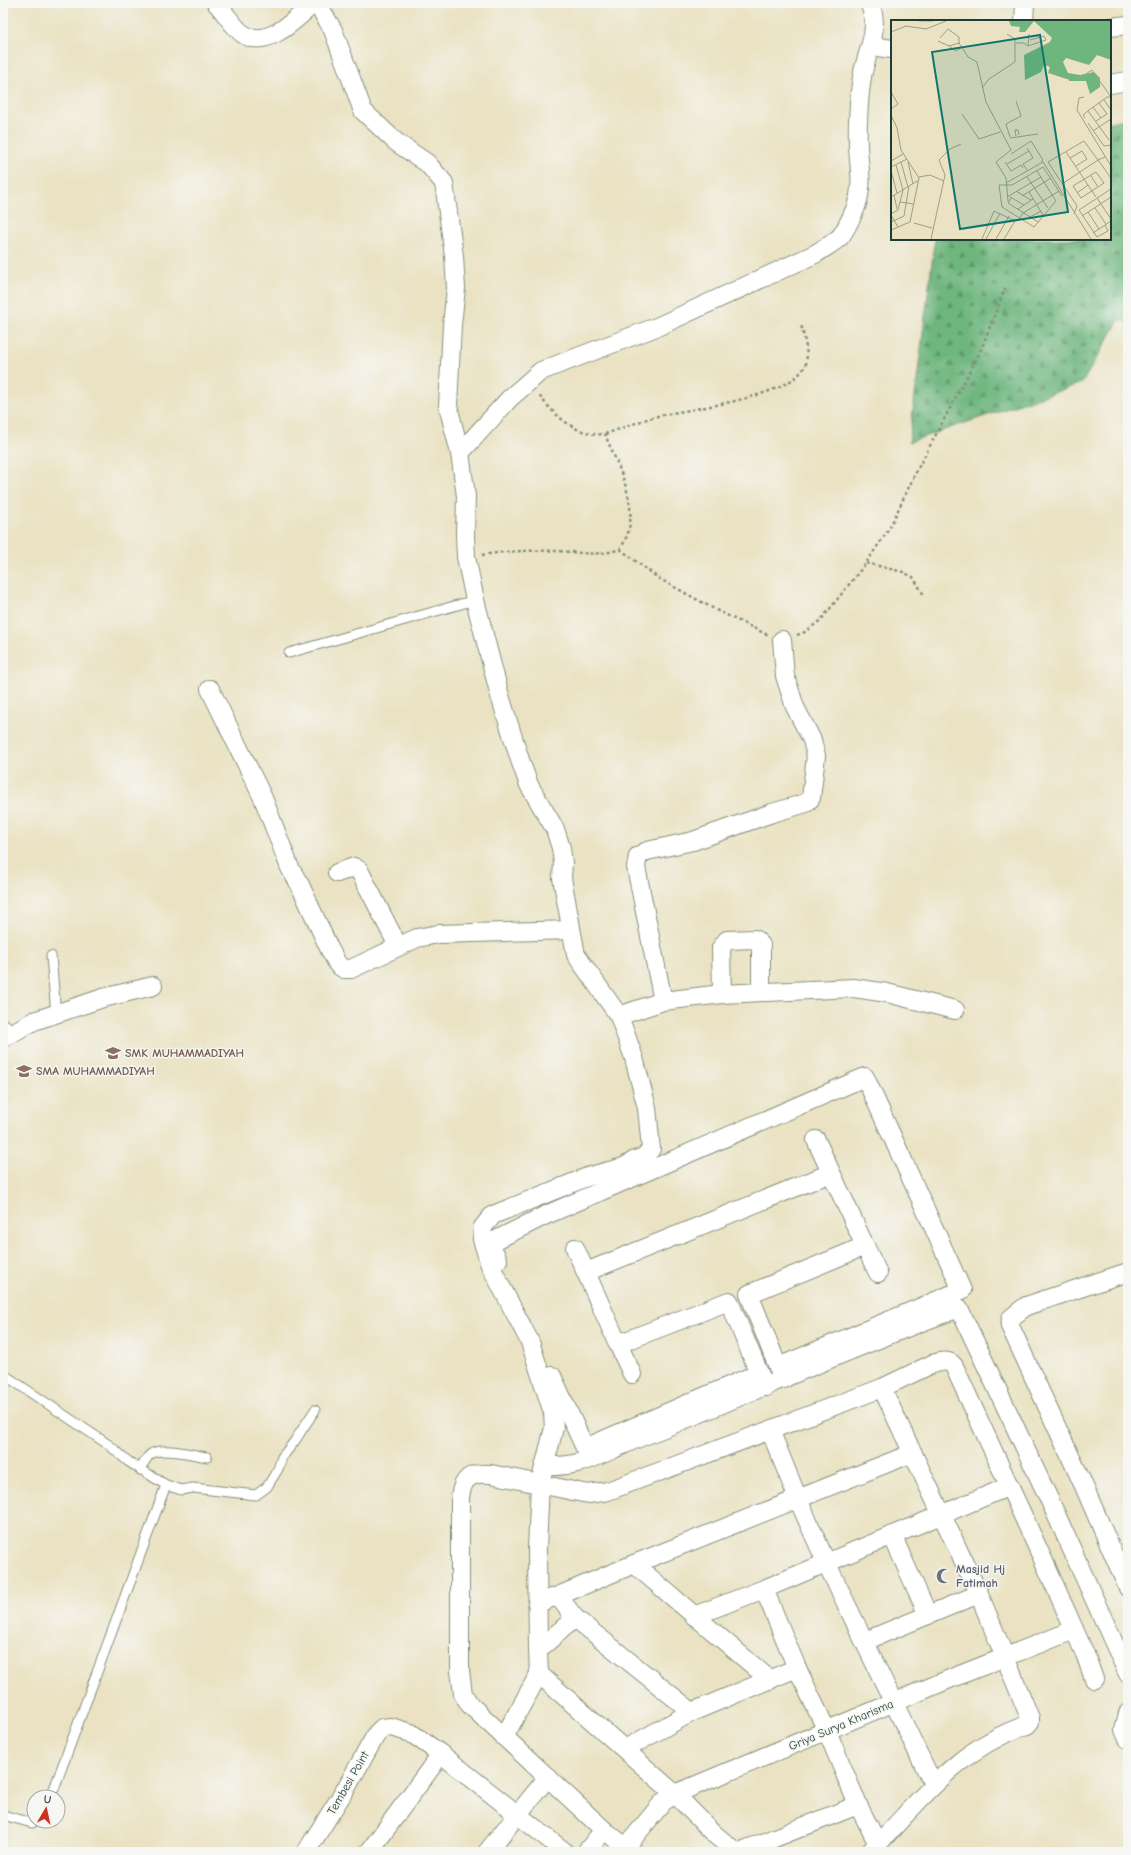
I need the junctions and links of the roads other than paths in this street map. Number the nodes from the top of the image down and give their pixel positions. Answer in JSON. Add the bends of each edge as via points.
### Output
{"nodes":[{"id":1,"x":216,"y":3,"type":"edge"},
{"id":2,"x":315,"y":3,"type":"edge"},
{"id":3,"x":869,"y":3,"type":"edge"},
{"id":4,"x":1025,"y":3,"type":"edge"},
{"id":5,"x":1024,"y":20,"type":"edge"},
{"id":6,"x":1128,"y":25,"type":"edge"},
{"id":7,"x":1111,"y":27,"type":"edge"},
{"id":8,"x":871,"y":46,"type":"junction"},
{"id":9,"x":891,"y":49,"type":"edge"},
{"id":10,"x":1128,"y":81,"type":"edge"},
{"id":11,"x":1111,"y":84,"type":"edge"},
{"id":12,"x":460,"y":453,"type":"junction"},
{"id":13,"x":474,"y":600,"type":"junction"},
{"id":14,"x":782,"y":640,"type":"road end"},
{"id":15,"x":289,"y":653,"type":"dead end"},
{"id":16,"x":210,"y":689,"type":"dead end"},
{"id":17,"x":337,"y":873,"type":"dead end"},
{"id":18,"x":570,"y":930,"type":"junction"},
{"id":19,"x":398,"y":946,"type":"junction"},
{"id":20,"x":51,"y":956,"type":"dead end"},
{"id":21,"x":153,"y":986,"type":"dead end"},
{"id":22,"x":761,"y":991,"type":"junction"},
{"id":23,"x":722,"y":994,"type":"junction"},
{"id":24,"x":663,"y":1001,"type":"junction"},
{"id":25,"x":955,"y":1010,"type":"dead end"},
{"id":26,"x":56,"y":1014,"type":"junction"},
{"id":27,"x":619,"y":1016,"type":"junction"},
{"id":28,"x":6,"y":1031,"type":"edge"},
{"id":29,"x":816,"y":1140,"type":"dead end"},
{"id":30,"x":831,"y":1173,"type":"junction"},
{"id":31,"x":864,"y":1246,"type":"junction"},
{"id":32,"x":575,"y":1248,"type":"dead end"},
{"id":33,"x":586,"y":1272,"type":"junction"},
{"id":34,"x":1128,"y":1272,"type":"edge"},
{"id":35,"x":878,"y":1273,"type":"dead end"},
{"id":36,"x":749,"y":1294,"type":"junction"},
{"id":37,"x":729,"y":1301,"type":"junction"},
{"id":38,"x":618,"y":1344,"type":"junction"},
{"id":39,"x":778,"y":1366,"type":"junction"},
{"id":40,"x":759,"y":1373,"type":"junction"},
{"id":41,"x":3,"y":1374,"type":"edge"},
{"id":42,"x":632,"y":1374,"type":"dead end"},
{"id":43,"x":882,"y":1388,"type":"junction"},
{"id":44,"x":315,"y":1410,"type":"dead end"},
{"id":45,"x":770,"y":1430,"type":"junction"},
{"id":46,"x":912,"y":1453,"type":"junction"},
{"id":47,"x":207,"y":1456,"type":"dead end"},
{"id":48,"x":544,"y":1466,"type":"junction"},
{"id":49,"x":140,"y":1470,"type":"junction"},
{"id":50,"x":540,"y":1483,"type":"junction"},
{"id":51,"x":166,"y":1485,"type":"junction"},
{"id":52,"x":1010,"y":1486,"type":"junction"},
{"id":53,"x":798,"y":1499,"type":"junction"},
{"id":54,"x":942,"y":1514,"type":"junction"},
{"id":55,"x":892,"y":1535,"type":"junction"},
{"id":56,"x":1122,"y":1557,"type":"edge"},
{"id":57,"x":826,"y":1562,"type":"junction"},
{"id":58,"x":634,"y":1564,"type":"junction"},
{"id":59,"x":1128,"y":1588,"type":"edge"},
{"id":60,"x":764,"y":1589,"type":"junction"},
{"id":61,"x":979,"y":1594,"type":"junction"},
{"id":62,"x":558,"y":1596,"type":"junction"},
{"id":63,"x":537,"y":1603,"type":"junction"},
{"id":64,"x":694,"y":1616,"type":"junction"},
{"id":65,"x":928,"y":1616,"type":"junction"},
{"id":66,"x":575,"y":1618,"type":"junction"},
{"id":67,"x":1074,"y":1630,"type":"junction"},
{"id":68,"x":865,"y":1642,"type":"junction"},
{"id":69,"x":538,"y":1650,"type":"junction"},
{"id":70,"x":1006,"y":1659,"type":"junction"},
{"id":71,"x":797,"y":1668,"type":"junction"},
{"id":72,"x":539,"y":1674,"type":"junction"},
{"id":73,"x":1128,"y":1674,"type":"edge"},
{"id":74,"x":1094,"y":1679,"type":"dead end"},
{"id":75,"x":770,"y":1680,"type":"junction"},
{"id":76,"x":893,"y":1703,"type":"junction"},
{"id":77,"x":692,"y":1712,"type":"junction"},
{"id":78,"x":1128,"y":1713,"type":"edge"},
{"id":79,"x":827,"y":1731,"type":"junction"},
{"id":80,"x":504,"y":1737,"type":"junction"},
{"id":81,"x":1128,"y":1739,"type":"edge"},
{"id":82,"x":625,"y":1749,"type":"junction"},
{"id":83,"x":441,"y":1754,"type":"junction"},
{"id":84,"x":548,"y":1777,"type":"junction"},
{"id":85,"x":933,"y":1784,"type":"junction"},
{"id":86,"x":54,"y":1789,"type":"edge"},
{"id":87,"x":675,"y":1794,"type":"junction"},
{"id":88,"x":858,"y":1805,"type":"junction"},
{"id":89,"x":517,"y":1813,"type":"junction"},
{"id":90,"x":3,"y":1815,"type":"edge"},
{"id":91,"x":26,"y":1821,"type":"edge"},
{"id":92,"x":604,"y":1830,"type":"junction"},
{"id":93,"x":874,"y":1848,"type":"edge"},
{"id":94,"x":629,"y":1849,"type":"edge"},
{"id":95,"x":306,"y":1852,"type":"edge"},
{"id":96,"x":369,"y":1852,"type":"edge"},
{"id":97,"x":487,"y":1852,"type":"edge"},
{"id":98,"x":565,"y":1852,"type":"edge"},
{"id":99,"x":586,"y":1852,"type":"edge"},
{"id":100,"x":738,"y":1852,"type":"edge"}],
"edges":[{"from":1,"to":2,"type":"street","via":[[242,33],[261,38],[269,37]]},
{"from":2,"to":12,"type":"street","via":[[333,30],[363,111],[396,142],[427,163],[444,183],[456,288],[448,406]]},
{"from":3,"to":8,"type":"street","via":[[874,26]]},
{"from":4,"to":5,"type":"street"},
{"from":6,"to":7,"type":"street"},
{"from":8,"to":9,"type":"street"},
{"from":8,"to":12,"type":"street","via":[[862,76],[858,147],[860,189],[855,208],[840,236],[817,253],[659,326],[541,371],[510,398]]},
{"from":10,"to":11,"type":"street"},
{"from":12,"to":13,"type":"street","via":[[466,496],[464,536]]},
{"from":13,"to":15,"type":"lane"},
{"from":13,"to":18,"type":"street","via":[[521,764],[529,785],[556,829],[561,848],[562,878]]},
{"from":14,"to":24,"type":"street","via":[[785,676],[795,706],[812,740],[816,756],[811,798],[806,804],[772,813],[693,841],[647,851],[638,856],[636,867]]},
{"from":16,"to":19,"type":"street","via":[[263,798],[290,868],[338,964],[344,969],[352,969]]},
{"from":17,"to":19,"type":"street","via":[[354,867],[359,870]]},
{"from":18,"to":19,"type":"street","via":[[438,934],[417,938]]},
{"from":18,"to":27,"type":"street","via":[[576,955]]},
{"from":20,"to":26,"type":"lane"},
{"from":21,"to":26,"type":"street","via":[[103,998]]},
{"from":22,"to":23,"type":"street"},
{"from":22,"to":23,"type":"street","via":[[761,944],[755,939],[727,940],[721,948]]},
{"from":22,"to":25,"type":"street","via":[[854,988]]},
{"from":23,"to":24,"type":"street"},
{"from":24,"to":27,"type":"street"},
{"from":26,"to":28,"type":"street"},
{"from":27,"to":48,"type":"street","via":[[634,1058],[647,1108],[651,1149],[644,1157],[624,1167],[587,1177],[493,1215],[485,1224],[482,1234],[490,1265],[530,1342],[549,1399],[554,1428]]},
{"from":29,"to":30,"type":"street"},
{"from":30,"to":31,"type":"street"},
{"from":30,"to":33,"type":"street"},
{"from":31,"to":35,"type":"street"},
{"from":31,"to":36,"type":"street"},
{"from":32,"to":33,"type":"street"},
{"from":33,"to":38,"type":"street"},
{"from":34,"to":56,"type":"street","via":[[1026,1306],[1011,1318],[1010,1326],[1083,1484]]},
{"from":36,"to":37,"type":"street"},
{"from":36,"to":39,"type":"street"},
{"from":37,"to":38,"type":"street"},
{"from":37,"to":40,"type":"street"},
{"from":38,"to":42,"type":"street"},
{"from":39,"to":40,"type":"street"},
{"from":39,"to":40,"type":"street"},
{"from":39,"to":40,"type":"street","via":[[962,1290],[865,1077],[546,1215],[490,1243],[585,1448]]},
{"from":39,"to":73,"type":"street","via":[[888,1334],[959,1308]]},
{"from":40,"to":48,"type":"street","via":[[589,1461],[562,1467]]},
{"from":41,"to":49,"type":"lane","via":[[109,1445]]},
{"from":43,"to":45,"type":"street","name":"Griya Surya Kharisma"},
{"from":43,"to":46,"type":"street"},
{"from":43,"to":52,"type":"street","name":"Griya Surya Kharisma","via":[[932,1364],[945,1361],[951,1363]]},
{"from":44,"to":51,"type":"lane","via":[[282,1457],[267,1487],[256,1495],[193,1488],[181,1490]]},
{"from":45,"to":50,"type":"street","name":"Griya Surya Kharisma","via":[[608,1491],[588,1494]]},
{"from":45,"to":53,"type":"street"},
{"from":46,"to":53,"type":"street"},
{"from":46,"to":54,"type":"street"},
{"from":47,"to":49,"type":"lane","via":[[157,1451],[149,1455]]},
{"from":48,"to":50,"type":"street"},
{"from":49,"to":51,"type":"lane"},
{"from":50,"to":63,"type":"street","via":[[536,1549]]},
{"from":50,"to":80,"type":"street","name":"Griya Surya Kharisma","via":[[481,1473],[465,1481],[461,1488],[461,1683],[463,1694],[470,1705]]},
{"from":51,"to":86,"type":"lane"},
{"from":52,"to":54,"type":"street"},
{"from":52,"to":67,"type":"street"},
{"from":53,"to":57,"type":"street"},
{"from":53,"to":58,"type":"street"},
{"from":54,"to":55,"type":"street"},
{"from":54,"to":61,"type":"street"},
{"from":55,"to":57,"type":"street"},
{"from":55,"to":65,"type":"street"},
{"from":56,"to":59,"type":"street"},
{"from":57,"to":60,"type":"street"},
{"from":57,"to":68,"type":"street"},
{"from":58,"to":62,"type":"street"},
{"from":58,"to":64,"type":"street"},
{"from":60,"to":64,"type":"street"},
{"from":60,"to":71,"type":"street"},
{"from":61,"to":65,"type":"street"},
{"from":61,"to":70,"type":"street"},
{"from":62,"to":63,"type":"street"},
{"from":62,"to":66,"type":"street"},
{"from":63,"to":69,"type":"street"},
{"from":64,"to":75,"type":"street"},
{"from":65,"to":68,"type":"street"},
{"from":66,"to":69,"type":"street"},
{"from":66,"to":77,"type":"street"},
{"from":67,"to":70,"type":"street","name":"Griya Surya Kharisma"},
{"from":67,"to":74,"type":"street"},
{"from":68,"to":76,"type":"street"},
{"from":69,"to":72,"type":"street"},
{"from":70,"to":76,"type":"street","name":"Griya Surya Kharisma"},
{"from":70,"to":85,"type":"street","via":[[1030,1722],[984,1743]]},
{"from":71,"to":75,"type":"street"},
{"from":71,"to":79,"type":"street"},
{"from":72,"to":80,"type":"street"},
{"from":72,"to":82,"type":"street"},
{"from":75,"to":77,"type":"street"},
{"from":76,"to":79,"type":"street","name":"Griya Surya Kharisma"},
{"from":76,"to":85,"type":"street"},
{"from":77,"to":82,"type":"street"},
{"from":78,"to":81,"type":"street","via":[[1124,1730]]},
{"from":79,"to":87,"type":"street","name":"Griya Surya Kharisma"},
{"from":79,"to":88,"type":"street"},
{"from":80,"to":84,"type":"street","name":"Griya Surya Kharisma"},
{"from":82,"to":87,"type":"street"},
{"from":83,"to":89,"type":"street"},
{"from":83,"to":95,"type":"street","name":"Tembesi Point","via":[[411,1733],[397,1728],[382,1728]]},
{"from":83,"to":96,"type":"street"},
{"from":84,"to":89,"type":"street"},
{"from":84,"to":92,"type":"street","name":"Griya Surya Kharisma"},
{"from":85,"to":93,"type":"street"},
{"from":87,"to":94,"type":"street","name":"Griya Surya Kharisma","via":[[663,1802]]},
{"from":87,"to":100,"type":"street","via":[[714,1834]]},
{"from":88,"to":93,"type":"street"},
{"from":88,"to":100,"type":"street"},
{"from":89,"to":97,"type":"street"},
{"from":89,"to":98,"type":"street"},
{"from":90,"to":91,"type":"lane"},
{"from":92,"to":94,"type":"street","name":"Griya Surya Kharisma"},
{"from":92,"to":99,"type":"street"}]}
